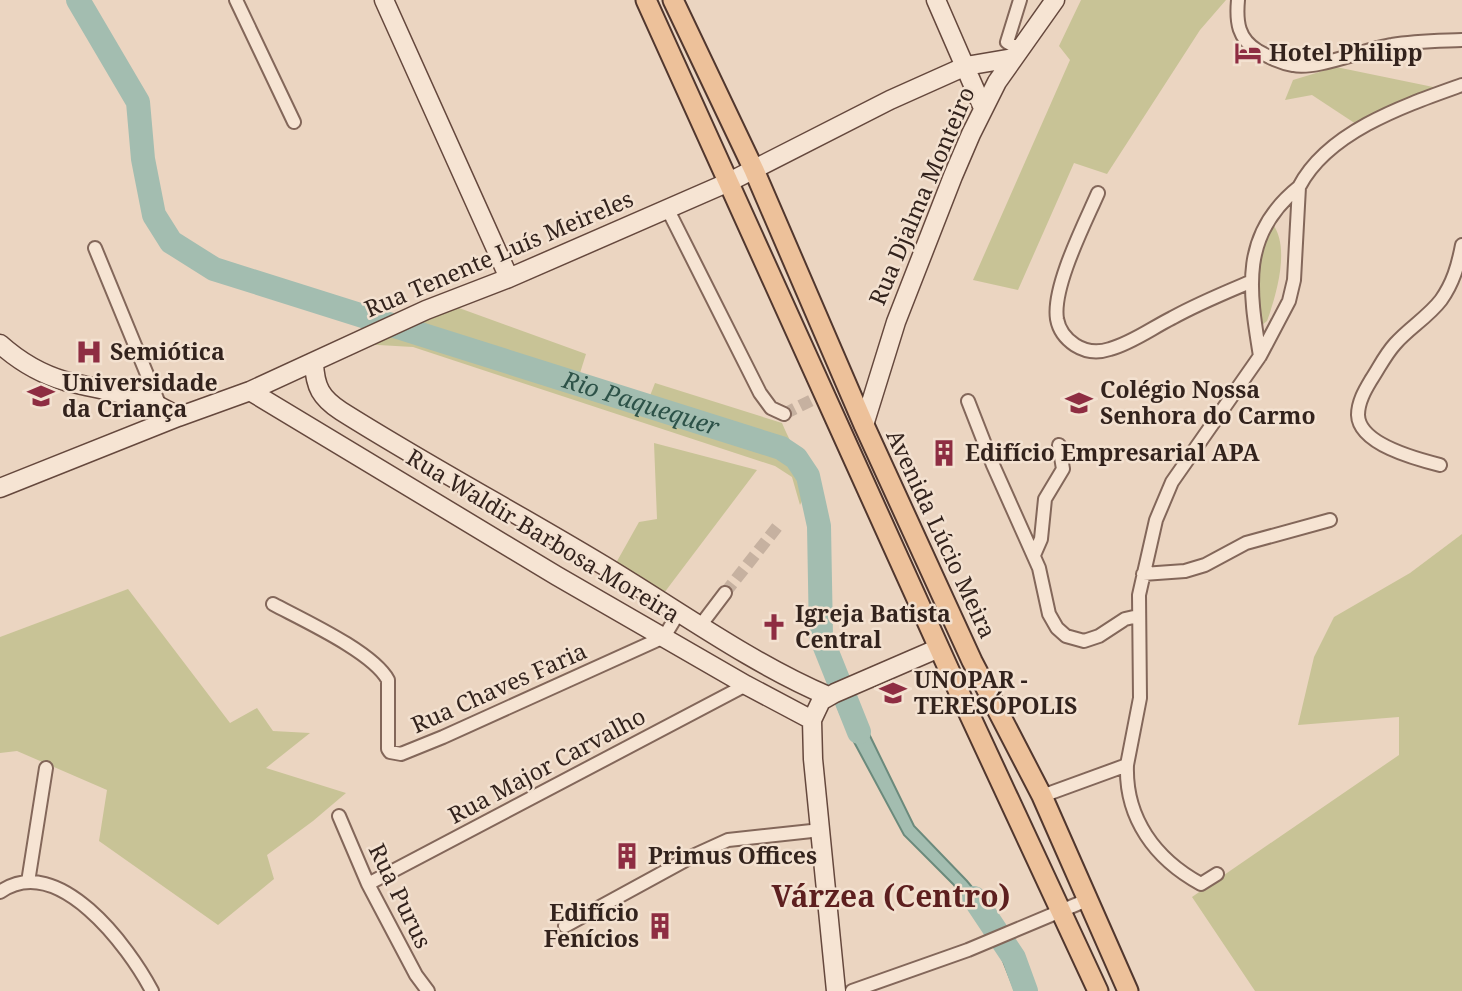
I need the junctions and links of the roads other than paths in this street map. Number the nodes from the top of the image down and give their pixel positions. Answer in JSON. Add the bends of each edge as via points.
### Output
{"nodes":[{"id":1,"x":236,"y":0,"type":"edge"},
{"id":2,"x":384,"y":0,"type":"edge"},
{"id":3,"x":646,"y":0,"type":"edge"},
{"id":4,"x":673,"y":0,"type":"edge"},
{"id":5,"x":936,"y":0,"type":"edge"},
{"id":6,"x":1020,"y":0,"type":"edge"},
{"id":7,"x":1055,"y":0,"type":"edge"},
{"id":8,"x":1238,"y":0,"type":"edge"},
{"id":9,"x":1462,"y":40,"type":"edge"},
{"id":10,"x":1017,"y":52,"type":"junction"},
{"id":11,"x":966,"y":66,"type":"junction"},
{"id":12,"x":1462,"y":85,"type":"edge"},
{"id":13,"x":983,"y":108,"type":"junction"},
{"id":14,"x":294,"y":122,"type":"dead end"},
{"id":15,"x":754,"y":170,"type":"junction"},
{"id":16,"x":729,"y":182,"type":"junction"},
{"id":17,"x":1299,"y":187,"type":"junction"},
{"id":18,"x":1098,"y":193,"type":"dead end"},
{"id":19,"x":667,"y":208,"type":"junction"},
{"id":20,"x":1462,"y":246,"type":"edge"},
{"id":21,"x":95,"y":248,"type":"dead end"},
{"id":22,"x":509,"y":278,"type":"junction"},
{"id":23,"x":1250,"y":282,"type":"junction"},
{"id":24,"x":0,"y":344,"type":"edge"},
{"id":25,"x":1260,"y":356,"type":"junction"},
{"id":26,"x":314,"y":363,"type":"junction"},
{"id":27,"x":250,"y":391,"type":"junction"},
{"id":28,"x":968,"y":401,"type":"dead end"},
{"id":29,"x":160,"y":406,"type":"junction"},
{"id":30,"x":784,"y":414,"type":"dead end"},
{"id":31,"x":178,"y":417,"type":"junction"},
{"id":32,"x":864,"y":425,"type":"junction"},
{"id":33,"x":1059,"y":445,"type":"dead end"},
{"id":34,"x":1440,"y":465,"type":"dead end"},
{"id":35,"x":0,"y":488,"type":"edge"},
{"id":36,"x":1330,"y":520,"type":"dead end"},
{"id":37,"x":574,"y":548,"type":"junction"},
{"id":38,"x":1034,"y":555,"type":"junction"},
{"id":39,"x":1143,"y":574,"type":"junction"},
{"id":40,"x":557,"y":576,"type":"junction"},
{"id":41,"x":725,"y":593,"type":"tunnel mouth"},
{"id":42,"x":273,"y":604,"type":"dead end"},
{"id":43,"x":679,"y":612,"type":"junction"},
{"id":44,"x":1138,"y":616,"type":"junction"},
{"id":45,"x":700,"y":625,"type":"junction"},
{"id":46,"x":664,"y":637,"type":"junction"},
{"id":47,"x":939,"y":648,"type":"junction"},
{"id":48,"x":800,"y":684,"type":"junction"},
{"id":49,"x":746,"y":685,"type":"junction"},
{"id":50,"x":832,"y":694,"type":"junction"},
{"id":51,"x":787,"y":706,"type":"junction"},
{"id":52,"x":812,"y":720,"type":"junction"},
{"id":53,"x":1127,"y":765,"type":"junction"},
{"id":54,"x":46,"y":768,"type":"dead end"},
{"id":55,"x":1042,"y":796,"type":"junction"},
{"id":56,"x":339,"y":816,"type":"dead end"},
{"id":57,"x":821,"y":830,"type":"junction"},
{"id":58,"x":1217,"y":874,"type":"dead end"},
{"id":59,"x":28,"y":881,"type":"junction"},
{"id":60,"x":368,"y":884,"type":"junction"},
{"id":61,"x":0,"y":892,"type":"edge"},
{"id":62,"x":1087,"y":900,"type":"junction"},
{"id":63,"x":1063,"y":911,"type":"junction"},
{"id":64,"x":565,"y":926,"type":"dead end"},
{"id":65,"x":152,"y":991,"type":"edge"},
{"id":66,"x":428,"y":991,"type":"edge"},
{"id":67,"x":836,"y":991,"type":"edge"},
{"id":68,"x":852,"y":991,"type":"edge"},
{"id":69,"x":1098,"y":991,"type":"edge"},
{"id":70,"x":1128,"y":991,"type":"edge"}],
"edges":[{"from":1,"to":14,"type":"street"},
{"from":2,"to":22,"type":"main road"},
{"from":3,"to":16,"type":"main road","name":"Avenida Lúcio Meira"},
{"from":4,"to":15,"type":"main road","name":"Avenida Lúcio Meira"},
{"from":5,"to":11,"type":"main road"},
{"from":6,"to":10,"type":"street","via":[[1007,42]]},
{"from":7,"to":10,"type":"main road","name":"Rua Djalma Monteiro"},
{"from":8,"to":9,"type":"street","via":[[1240,33],[1250,46],[1294,66],[1394,45]]},
{"from":10,"to":11,"type":"main road","name":"Rua Tenente Luís Meireles"},
{"from":10,"to":13,"type":"main road","name":"Rua Djalma Monteiro"},
{"from":11,"to":13,"type":"main road"},
{"from":11,"to":15,"type":"main road","name":"Rua Tenente Luís Meireles"},
{"from":12,"to":17,"type":"street","via":[[1357,130],[1314,162]]},
{"from":13,"to":32,"type":"main road","name":"Rua Djalma Monteiro","via":[[901,309]]},
{"from":15,"to":16,"type":"main road","name":"Rua Tenente Luís Meireles"},
{"from":15,"to":32,"type":"main road","name":"Avenida Lúcio Meira"},
{"from":16,"to":19,"type":"main road","name":"Rua Tenente Luís Meireles"},
{"from":16,"to":47,"type":"main road","name":"Avenida Lúcio Meira"},
{"from":17,"to":23,"type":"street","via":[[1268,218]]},
{"from":17,"to":25,"type":"street","via":[[1292,293]]},
{"from":18,"to":23,"type":"street","via":[[1058,303],[1057,318],[1064,335],[1081,349],[1111,349]]},
{"from":19,"to":22,"type":"main road","name":"Rua Tenente Luís Meireles"},
{"from":19,"to":30,"type":"street","via":[[760,393]]},
{"from":20,"to":34,"type":"street","via":[[1452,283],[1385,356],[1363,394],[1358,417],[1369,436],[1398,453]]},
{"from":21,"to":29,"type":"street"},
{"from":22,"to":26,"type":"main road","name":"Rua Tenente Luís Meireles","via":[[426,310]]},
{"from":23,"to":25,"type":"street"},
{"from":24,"to":29,"type":"main road","via":[[51,376]]},
{"from":25,"to":39,"type":"street","via":[[1172,482],[1156,520]]},
{"from":26,"to":27,"type":"main road","name":"Rua Tenente Luís Meireles"},
{"from":26,"to":37,"type":"main road","name":"Rua Waldir Barbosa Moreira","via":[[316,383],[327,402]]},
{"from":27,"to":31,"type":"main road","name":"Rua Tenente Luís Meireles"},
{"from":27,"to":40,"type":"main road","name":"Rua Waldir Barbosa Moreira"},
{"from":28,"to":38,"type":"street"},
{"from":29,"to":31,"type":"main road"},
{"from":31,"to":35,"type":"main road","name":"Rua Tenente Luís Meireles"},
{"from":32,"to":55,"type":"main road","name":"Avenida Lúcio Meira","via":[[972,661]]},
{"from":33,"to":38,"type":"street","via":[[1063,469],[1045,499],[1041,540]]},
{"from":36,"to":39,"type":"street","via":[[1246,543],[1185,571]]},
{"from":37,"to":40,"type":"main road"},
{"from":37,"to":43,"type":"main road","name":"Rua Waldir Barbosa Moreira"},
{"from":38,"to":44,"type":"street","via":[[1052,621],[1066,636],[1091,640]]},
{"from":39,"to":44,"type":"street"},
{"from":40,"to":46,"type":"main road","name":"Rua Waldir Barbosa Moreira"},
{"from":41,"to":45,"type":"street"},
{"from":42,"to":46,"type":"street","name":"Rua Chaves Faria","via":[[363,654],[383,671],[388,680],[387,749],[396,754]]},
{"from":43,"to":45,"type":"main road","name":"Rua Waldir Barbosa Moreira"},
{"from":43,"to":46,"type":"street"},
{"from":44,"to":53,"type":"street","via":[[1140,698]]},
{"from":45,"to":48,"type":"main road","name":"Rua Waldir Barbosa Moreira"},
{"from":46,"to":49,"type":"main road","name":"Rua Waldir Barbosa Moreira"},
{"from":47,"to":50,"type":"main road"},
{"from":47,"to":63,"type":"main road","name":"Avenida Lúcio Meira"},
{"from":48,"to":50,"type":"main road","name":"Rua Waldir Barbosa Moreira"},
{"from":48,"to":51,"type":"main road"},
{"from":49,"to":51,"type":"main road","name":"Rua Waldir Barbosa Moreira"},
{"from":49,"to":60,"type":"street","name":"Rua Major Carvalho"},
{"from":50,"to":51,"type":"street","via":[[808,706]]},
{"from":50,"to":52,"type":"main road","via":[[817,706]]},
{"from":51,"to":52,"type":"main road","name":"Rua Waldir Barbosa Moreira"},
{"from":52,"to":57,"type":"main road"},
{"from":53,"to":55,"type":"street"},
{"from":53,"to":58,"type":"street","via":[[1136,818],[1153,847],[1201,884]]},
{"from":54,"to":59,"type":"street"},
{"from":55,"to":62,"type":"main road","name":"Avenida Lúcio Meira"},
{"from":56,"to":60,"type":"street","name":"Rua Purus"},
{"from":57,"to":64,"type":"street","via":[[728,840]]},
{"from":57,"to":67,"type":"main road"},
{"from":59,"to":61,"type":"street"},
{"from":59,"to":65,"type":"street","via":[[57,889],[114,933]]},
{"from":60,"to":66,"type":"street","name":"Rua Purus"},
{"from":62,"to":63,"type":"street"},
{"from":62,"to":70,"type":"main road","name":"Avenida Lúcio Meira"},
{"from":63,"to":68,"type":"street"},
{"from":63,"to":69,"type":"main road","name":"Avenida Lúcio Meira"}]}
